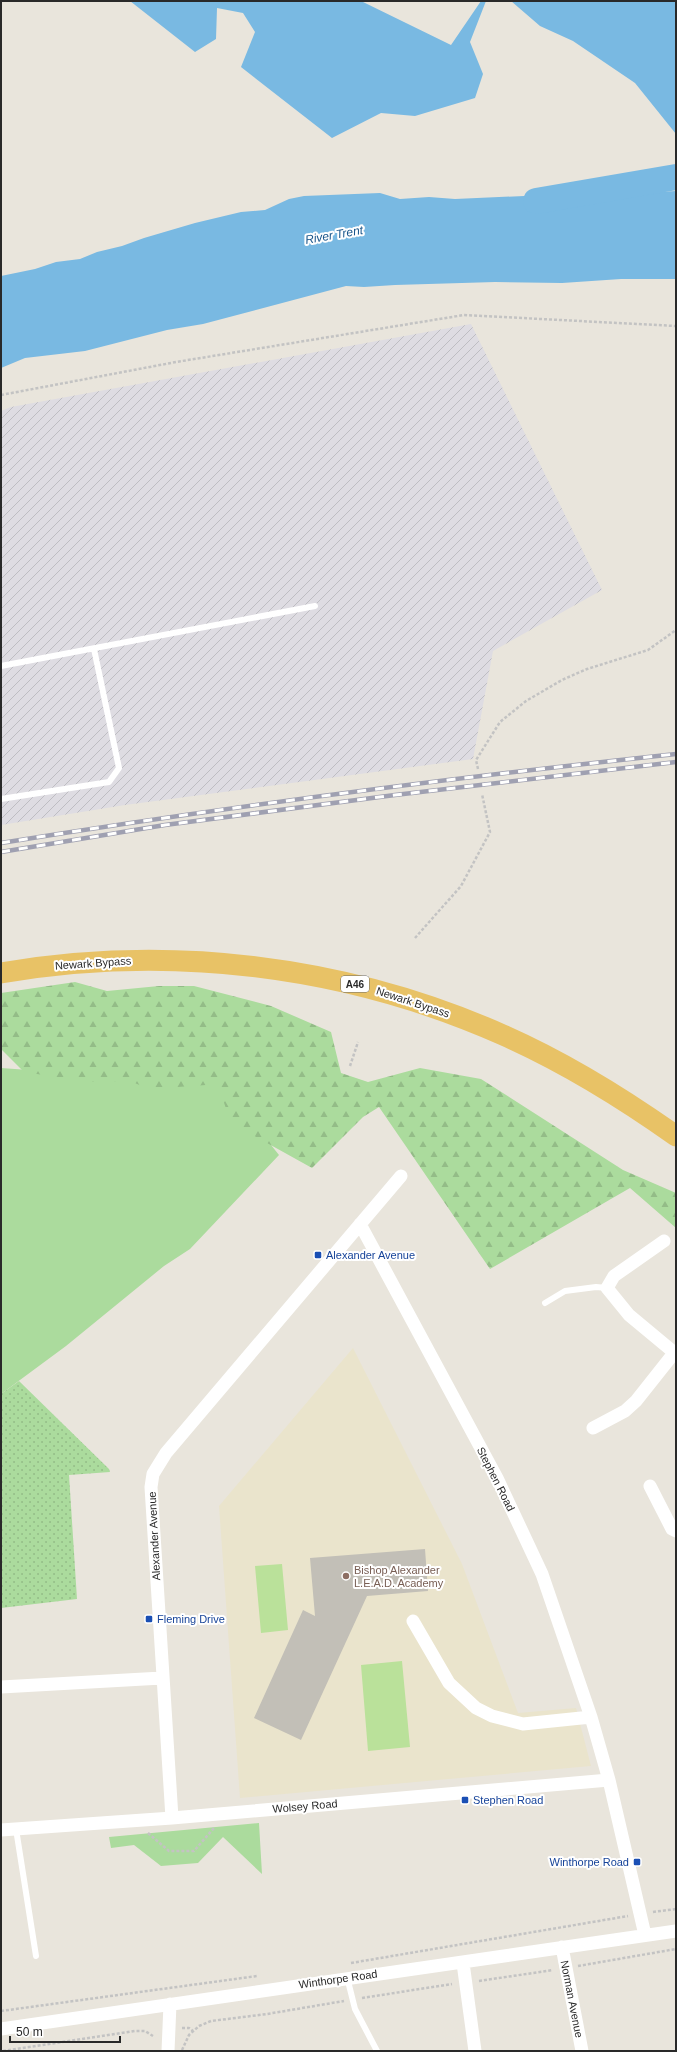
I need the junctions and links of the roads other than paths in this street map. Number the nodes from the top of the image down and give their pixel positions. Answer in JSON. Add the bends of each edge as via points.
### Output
{"nodes":[{"id":1,"x":316,"y":606,"type":"dead end"},
{"id":2,"x":94,"y":648,"type":"junction"},
{"id":3,"x":1,"y":666,"type":"edge"},
{"id":4,"x":1,"y":799,"type":"edge"},
{"id":5,"x":1,"y":973,"type":"edge"},
{"id":6,"x":676,"y":1136,"type":"edge"},
{"id":7,"x":401,"y":1176,"type":"dead end"},
{"id":8,"x":360,"y":1224,"type":"junction"},
{"id":9,"x":664,"y":1241,"type":"dead end"},
{"id":10,"x":607,"y":1288,"type":"junction"},
{"id":11,"x":545,"y":1303,"type":"dead end"},
{"id":12,"x":675,"y":1353,"type":"edge"},
{"id":13,"x":593,"y":1428,"type":"dead end"},
{"id":14,"x":650,"y":1486,"type":"dead end"},
{"id":15,"x":676,"y":1531,"type":"edge"},
{"id":16,"x":413,"y":1621,"type":"dead end"},
{"id":17,"x":162,"y":1678,"type":"junction"},
{"id":18,"x":1,"y":1688,"type":"edge"},
{"id":19,"x":591,"y":1717,"type":"junction"},
{"id":20,"x":609,"y":1780,"type":"junction"},
{"id":21,"x":172,"y":1818,"type":"junction"},
{"id":22,"x":16,"y":1829,"type":"junction"},
{"id":23,"x":1,"y":1830,"type":"edge"},
{"id":24,"x":676,"y":1931,"type":"edge"},
{"id":25,"x":645,"y":1935,"type":"junction"},
{"id":26,"x":562,"y":1947,"type":"junction"},
{"id":27,"x":36,"y":1956,"type":"dead end"},
{"id":28,"x":463,"y":1963,"type":"junction"},
{"id":29,"x":347,"y":1977,"type":"junction"},
{"id":30,"x":170,"y":2004,"type":"junction"},
{"id":31,"x":1,"y":2029,"type":"edge"},
{"id":32,"x":168,"y":2051,"type":"edge"},
{"id":33,"x":378,"y":2051,"type":"edge"},
{"id":34,"x":475,"y":2051,"type":"edge"},
{"id":35,"x":582,"y":2051,"type":"edge"}],
"edges":[{"from":1,"to":2,"type":"lane"},
{"from":2,"to":3,"type":"lane"},
{"from":2,"to":4,"type":"lane","via":[[120,768],[109,782]]},
{"from":5,"to":6,"type":"highway","name":"Newark Bypass","number":"A46","via":[[103,961],[184,960],[257,967],[372,988],[437,1008],[503,1035],[581,1074]]},
{"from":7,"to":8,"type":"street","name":"Alexander Avenue"},
{"from":8,"to":17,"type":"street","name":"Alexander Avenue","via":[[157,1464],[151,1487]]},
{"from":8,"to":19,"type":"street","name":"Stephen Road","via":[[497,1478],[520,1526],[542,1574]]},
{"from":9,"to":10,"type":"street","via":[[614,1276]]},
{"from":10,"to":11,"type":"lane","via":[[565,1291]]},
{"from":10,"to":12,"type":"street","via":[[629,1315]]},
{"from":12,"to":13,"type":"street","via":[[636,1401],[625,1411]]},
{"from":14,"to":15,"type":"street","via":[[672,1529]]},
{"from":16,"to":19,"type":"street","via":[[449,1683],[476,1708],[523,1724]]},
{"from":17,"to":18,"type":"street"},
{"from":17,"to":21,"type":"street","name":"Alexander Avenue"},
{"from":19,"to":20,"type":"street","name":"Stephen Road"},
{"from":20,"to":21,"type":"street","name":"Wolsey Road"},
{"from":20,"to":25,"type":"street","name":"Stephen Road"},
{"from":21,"to":22,"type":"street","name":"Wolsey Road"},
{"from":22,"to":23,"type":"street","name":"Wolsey Road"},
{"from":22,"to":27,"type":"lane"},
{"from":24,"to":25,"type":"street","name":"Winthorpe Road"},
{"from":25,"to":26,"type":"street","name":"Winthorpe Road"},
{"from":26,"to":28,"type":"street","name":"Winthorpe Road"},
{"from":26,"to":35,"type":"street","name":"Norman Avenue"},
{"from":28,"to":29,"type":"street","name":"Winthorpe Road"},
{"from":28,"to":34,"type":"street"},
{"from":29,"to":30,"type":"street","name":"Winthorpe Road"},
{"from":29,"to":33,"type":"lane","via":[[355,2009]]},
{"from":30,"to":31,"type":"street","name":"Winthorpe Road"},
{"from":30,"to":32,"type":"street"}]}
